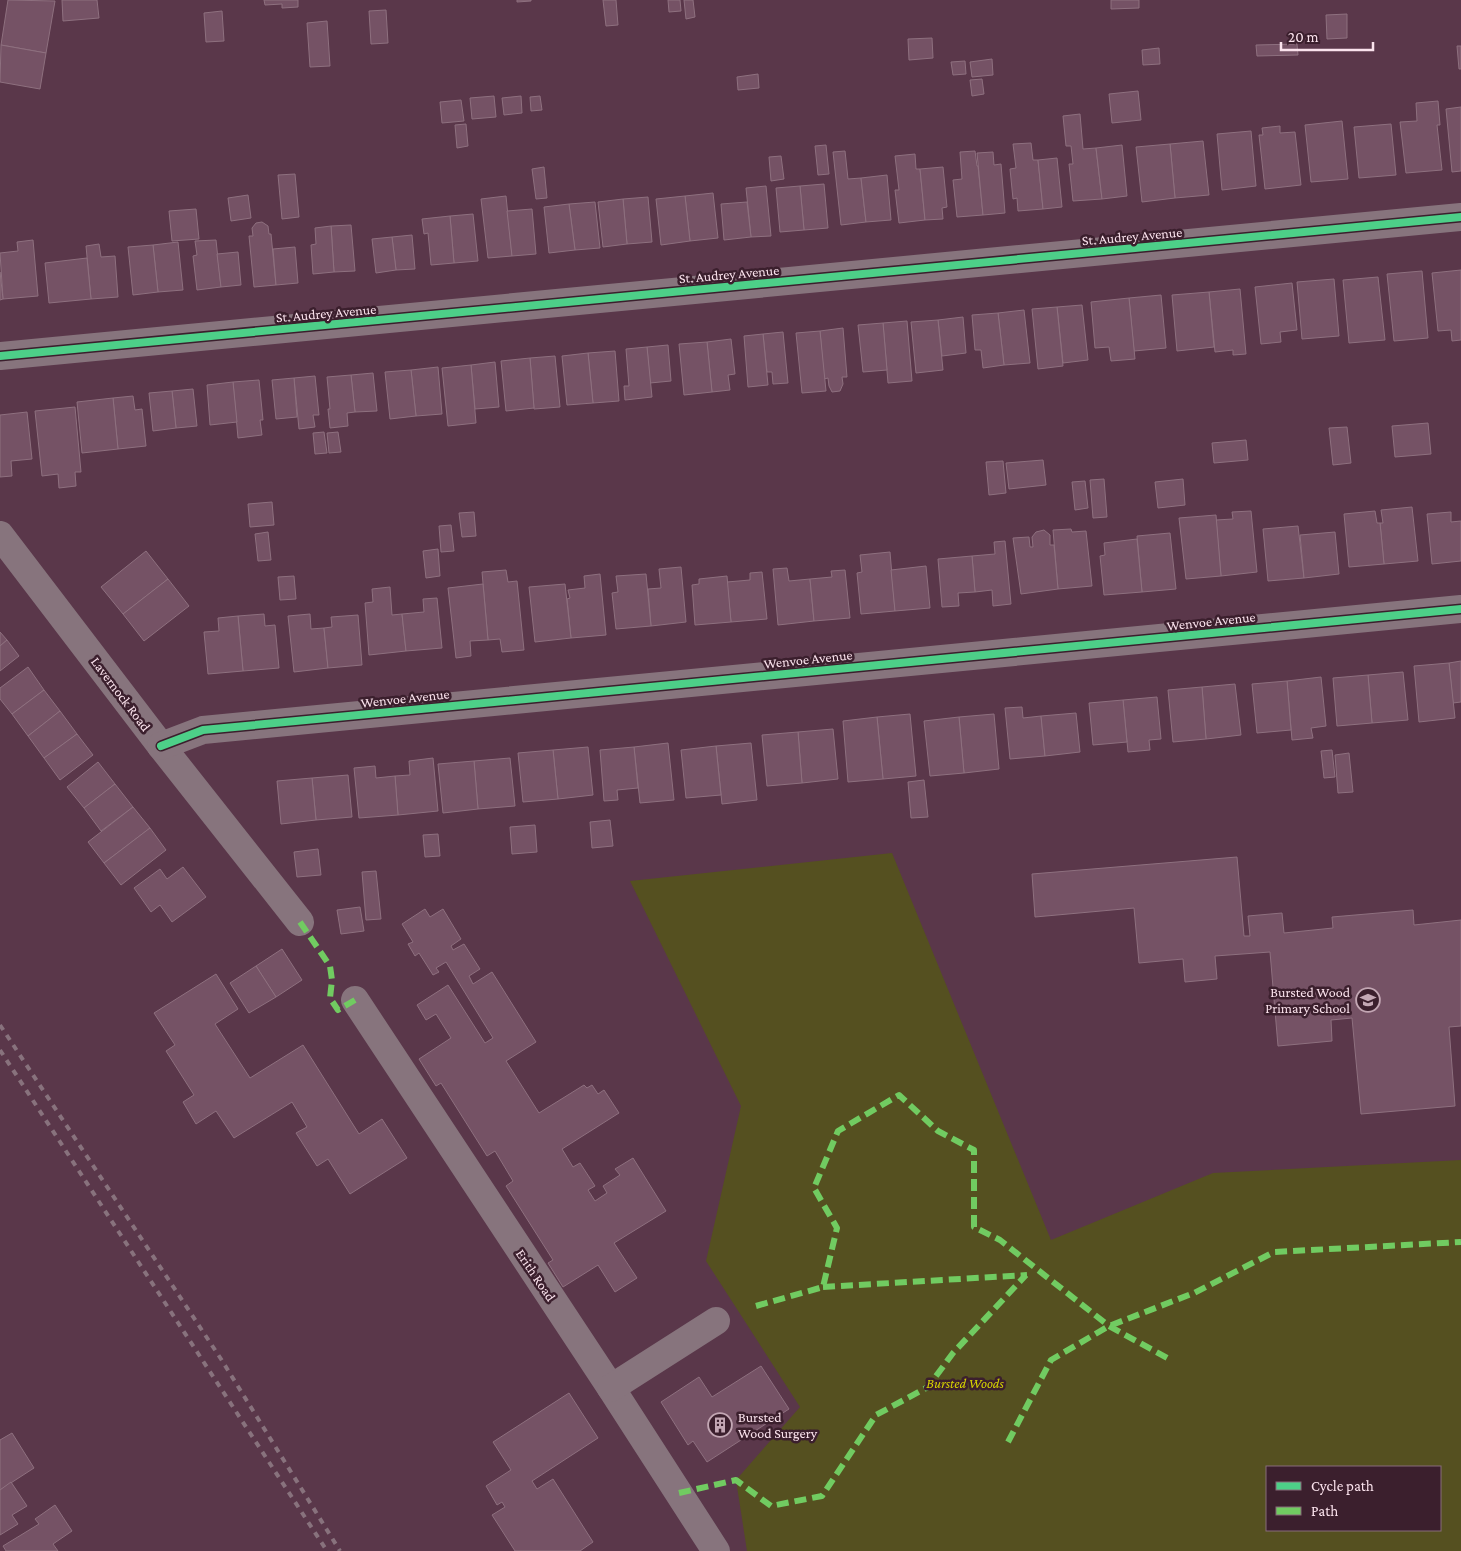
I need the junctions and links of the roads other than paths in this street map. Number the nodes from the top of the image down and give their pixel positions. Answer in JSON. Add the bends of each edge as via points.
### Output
{"nodes":[{"id":1,"x":1461,"y":217,"type":"edge"},
{"id":2,"x":0,"y":356,"type":"edge"},
{"id":3,"x":0,"y":535,"type":"edge"},
{"id":4,"x":1461,"y":609,"type":"edge"},
{"id":5,"x":161,"y":746,"type":"junction"},
{"id":6,"x":300,"y":922,"type":"dead end"},
{"id":7,"x":355,"y":1000,"type":"dead end"},
{"id":8,"x":716,"y":1321,"type":"dead end"},
{"id":9,"x":611,"y":1388,"type":"junction"},
{"id":10,"x":716,"y":1551,"type":"edge"}],
"edges":[{"from":1,"to":2,"type":"street","name":"St. Audrey Avenue"},
{"from":3,"to":5,"type":"street","name":"Lavernock Road"},
{"from":4,"to":5,"type":"street","name":"Wenvoe Avenue","via":[[203,730]]},
{"from":5,"to":6,"type":"street","name":"Lavernock Road"},
{"from":7,"to":9,"type":"street","name":"Erith Road"},
{"from":8,"to":9,"type":"street"},
{"from":9,"to":10,"type":"street","name":"Erith Road"}]}
